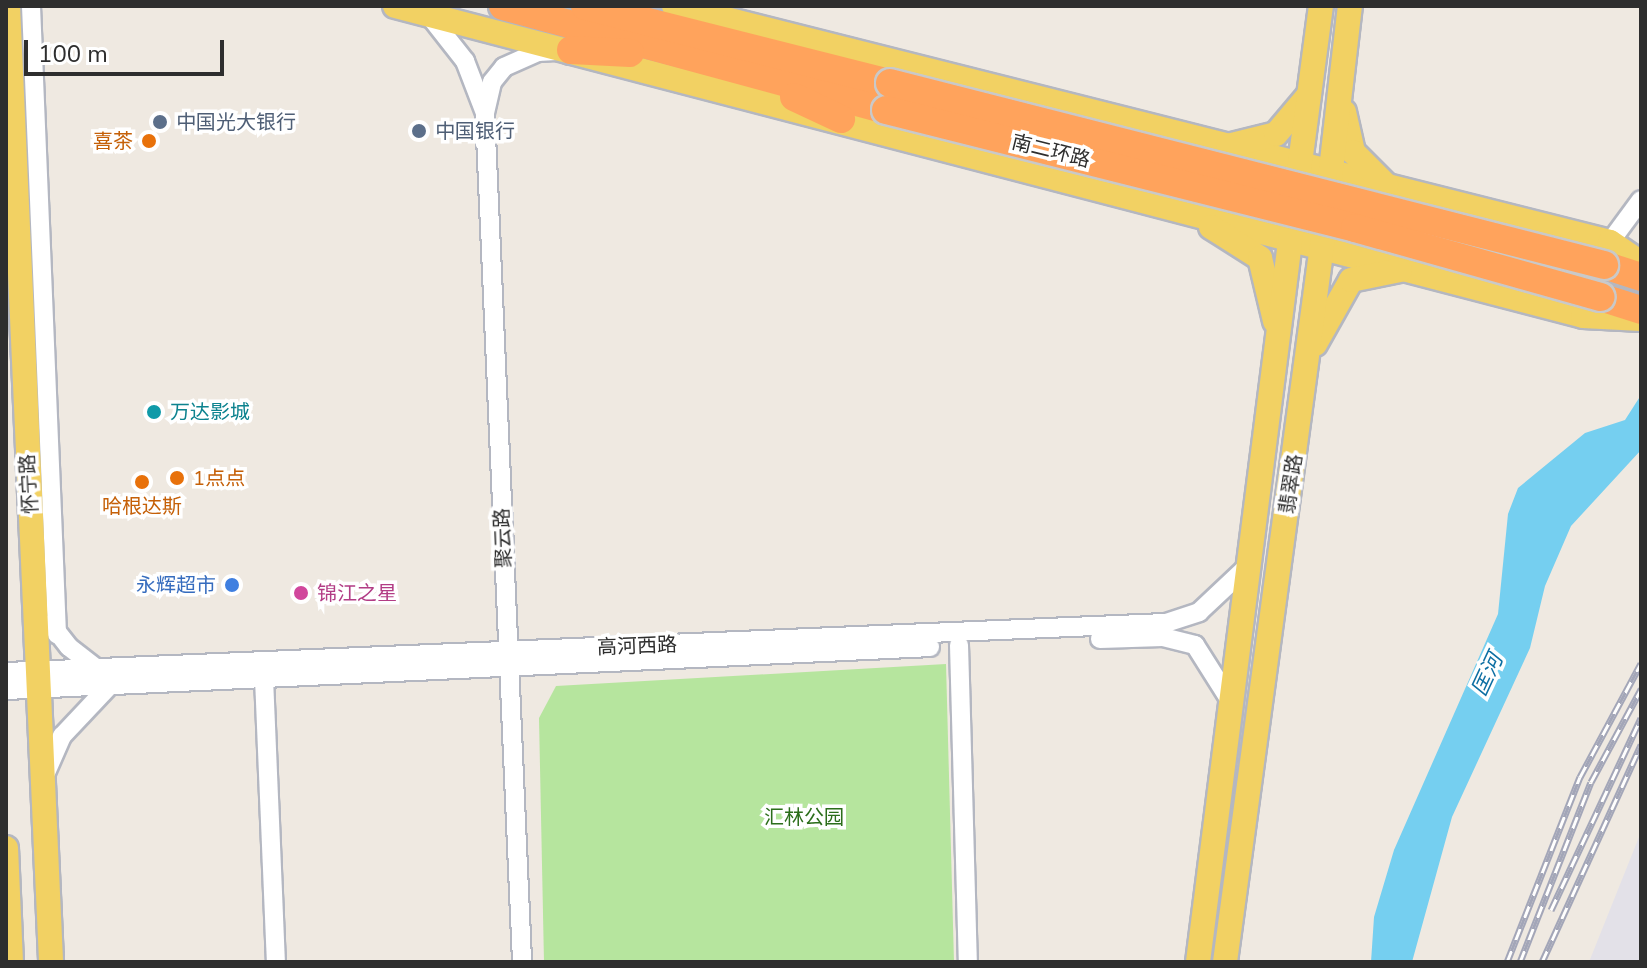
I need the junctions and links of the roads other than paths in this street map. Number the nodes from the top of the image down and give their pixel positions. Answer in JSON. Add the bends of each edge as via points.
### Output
{"nodes":[{"id":1,"x":8,"y":6,"type":"edge"},
{"id":2,"x":31,"y":6,"type":"edge"},
{"id":3,"x":395,"y":6,"type":"edge"},
{"id":4,"x":503,"y":6,"type":"edge"},
{"id":5,"x":585,"y":6,"type":"edge"},
{"id":6,"x":634,"y":6,"type":"edge"},
{"id":7,"x":674,"y":6,"type":"edge"},
{"id":8,"x":1321,"y":6,"type":"edge"},
{"id":9,"x":1350,"y":6,"type":"edge"},
{"id":10,"x":428,"y":14,"type":"junction"},
{"id":11,"x":703,"y":47,"type":"junction"},
{"id":12,"x":571,"y":50,"type":"junction"},
{"id":13,"x":845,"y":52,"type":"junction"},
{"id":14,"x":1309,"y":95,"type":"junction"},
{"id":15,"x":1340,"y":95,"type":"junction"},
{"id":16,"x":888,"y":96,"type":"junction"},
{"id":17,"x":485,"y":113,"type":"junction"},
{"id":18,"x":841,"y":119,"type":"junction"},
{"id":19,"x":1224,"y":147,"type":"junction"},
{"id":20,"x":1300,"y":165,"type":"junction"},
{"id":21,"x":1331,"y":173,"type":"junction"},
{"id":22,"x":1387,"y":187,"type":"junction"},
{"id":23,"x":1641,"y":200,"type":"edge"},
{"id":24,"x":1189,"y":213,"type":"junction"},
{"id":25,"x":1290,"y":239,"type":"junction"},
{"id":26,"x":1322,"y":248,"type":"junction"},
{"id":27,"x":1607,"y":254,"type":"junction"},
{"id":28,"x":1641,"y":263,"type":"edge"},
{"id":29,"x":1406,"y":269,"type":"junction"},
{"id":30,"x":1641,"y":277,"type":"edge"},
{"id":31,"x":1641,"y":310,"type":"edge"},
{"id":32,"x":1641,"y":319,"type":"edge"},
{"id":33,"x":1278,"y":335,"type":"junction"},
{"id":34,"x":1310,"y":353,"type":"junction"},
{"id":35,"x":1248,"y":566,"type":"junction"},
{"id":36,"x":36,"y":600,"type":"junction"},
{"id":37,"x":57,"y":634,"type":"junction"},
{"id":38,"x":959,"y":645,"type":"junction"},
{"id":39,"x":508,"y":659,"type":"junction"},
{"id":40,"x":97,"y":669,"type":"junction"},
{"id":41,"x":6,"y":672,"type":"edge"},
{"id":42,"x":264,"y":678,"type":"junction"},
{"id":43,"x":40,"y":679,"type":"junction"},
{"id":44,"x":110,"y":685,"type":"junction"},
{"id":45,"x":6,"y":690,"type":"edge"},
{"id":46,"x":1231,"y":702,"type":"junction"},
{"id":47,"x":43,"y":777,"type":"junction"},
{"id":48,"x":6,"y":848,"type":"edge"},
{"id":49,"x":11,"y":962,"type":"edge"},
{"id":50,"x":51,"y":962,"type":"edge"},
{"id":51,"x":276,"y":962,"type":"edge"},
{"id":52,"x":522,"y":962,"type":"edge"},
{"id":53,"x":968,"y":962,"type":"edge"},
{"id":54,"x":1198,"y":962,"type":"edge"},
{"id":55,"x":1225,"y":962,"type":"edge"}],
"edges":[{"from":1,"to":36,"type":"main road","name":"怀宁路"},
{"from":2,"to":37,"type":"street"},
{"from":3,"to":10,"type":"main road"},
{"from":4,"to":11,"type":"highway","name":"南二环路"},
{"from":5,"to":11,"type":"highway","name":"南二环路"},
{"from":6,"to":11,"type":"highway"},
{"from":7,"to":13,"type":"main road"},
{"from":8,"to":14,"type":"main road","name":"翡翠路"},
{"from":9,"to":15,"type":"main road","name":"翡翠路"},
{"from":10,"to":12,"type":"main road"},
{"from":10,"to":17,"type":"street","via":[[465,61]]},
{"from":11,"to":12,"type":"highway"},
{"from":11,"to":13,"type":"highway"},
{"from":11,"to":16,"type":"highway","name":"南二环路"},
{"from":11,"to":18,"type":"highway"},
{"from":12,"to":17,"type":"street","via":[[538,52],[504,67],[492,82]]},
{"from":12,"to":18,"type":"main road"},
{"from":13,"to":19,"type":"main road"},
{"from":14,"to":19,"type":"main road","via":[[1276,134]]},
{"from":14,"to":20,"type":"main road","name":"翡翠路"},
{"from":15,"to":21,"type":"main road","name":"翡翠路"},
{"from":15,"to":22,"type":"main road","via":[[1353,152]]},
{"from":16,"to":27,"type":"highway","name":"南二环路","bridge":true},
{"from":16,"to":31,"type":"highway","name":"南二环路","bridge":true},
{"from":17,"to":39,"type":"street","name":"聚云路"},
{"from":18,"to":24,"type":"main road"},
{"from":19,"to":20,"type":"main road"},
{"from":20,"to":21,"type":"main road"},
{"from":20,"to":25,"type":"main road","name":"翡翠路"},
{"from":21,"to":22,"type":"main road"},
{"from":21,"to":26,"type":"main road","name":"翡翠路"},
{"from":22,"to":27,"type":"main road"},
{"from":23,"to":27,"type":"street"},
{"from":24,"to":25,"type":"main road"},
{"from":24,"to":33,"type":"main road","via":[[1260,258]]},
{"from":25,"to":26,"type":"main road"},
{"from":25,"to":33,"type":"main road","name":"翡翠路"},
{"from":26,"to":29,"type":"main road"},
{"from":26,"to":34,"type":"main road","name":"翡翠路"},
{"from":27,"to":28,"type":"main road"},
{"from":27,"to":30,"type":"highway","name":"南二环路"},
{"from":29,"to":32,"type":"main road","via":[[1583,316]]},
{"from":29,"to":34,"type":"main road","via":[[1351,280]]},
{"from":33,"to":35,"type":"main road","name":"翡翠路"},
{"from":34,"to":55,"type":"main road","name":"翡翠路"},
{"from":35,"to":39,"type":"street","name":"高河西路","via":[[1199,612],[1166,623]]},
{"from":35,"to":46,"type":"main road","name":"翡翠路"},
{"from":36,"to":37,"type":"street"},
{"from":36,"to":43,"type":"main road","name":"怀宁路"},
{"from":37,"to":40,"type":"street"},
{"from":38,"to":39,"type":"street","name":"高河西路"},
{"from":38,"to":46,"type":"street","name":"高河西路","via":[[1163,637],[1195,645]]},
{"from":38,"to":53,"type":"street"},
{"from":39,"to":40,"type":"street","name":"高河西路"},
{"from":39,"to":42,"type":"street","name":"高河西路"},
{"from":39,"to":52,"type":"street","name":"聚云路"},
{"from":40,"to":43,"type":"street","name":"高河西路"},
{"from":41,"to":43,"type":"street","name":"高河西路"},
{"from":42,"to":44,"type":"street","name":"高河西路"},
{"from":42,"to":51,"type":"street"},
{"from":43,"to":44,"type":"street","name":"高河西路"},
{"from":43,"to":45,"type":"street","name":"高河西路"},
{"from":43,"to":47,"type":"main road","name":"怀宁路"},
{"from":44,"to":47,"type":"street","via":[[62,736]]},
{"from":46,"to":54,"type":"main road","name":"翡翠路"},
{"from":47,"to":50,"type":"main road","name":"怀宁路"},
{"from":48,"to":49,"type":"main road"}]}
